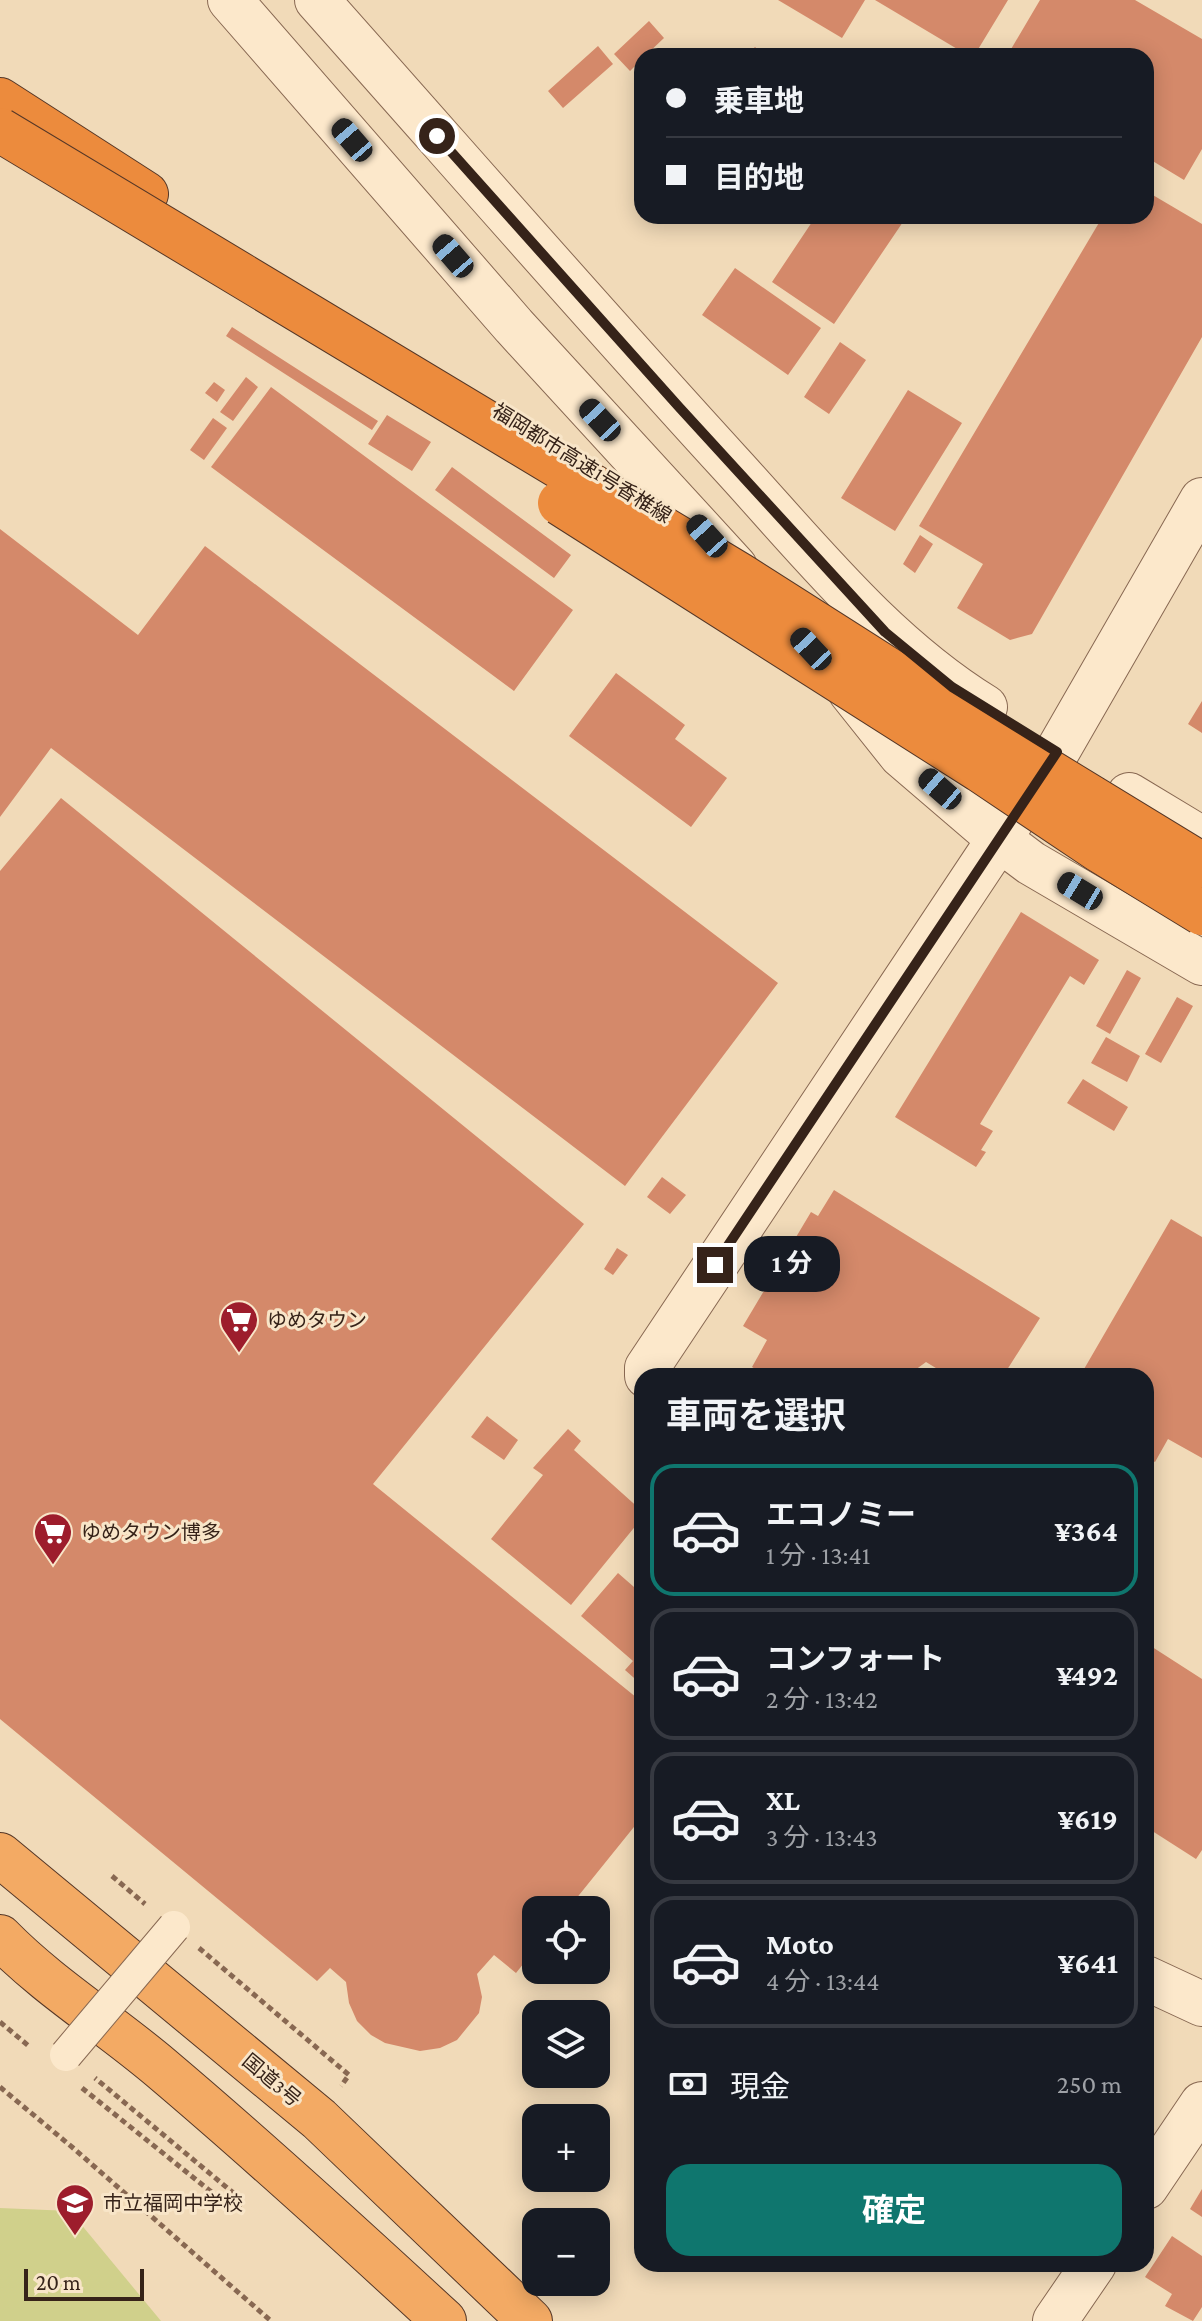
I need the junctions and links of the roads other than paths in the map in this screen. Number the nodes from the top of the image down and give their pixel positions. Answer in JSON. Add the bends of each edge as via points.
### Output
{"nodes":[{"id":1,"x":230,"y":0,"type":"edge"},
{"id":2,"x":317,"y":0,"type":"edge"},
{"id":3,"x":0,"y":100,"type":"edge"},
{"id":4,"x":0,"y":130,"type":"edge"},
{"id":5,"x":420,"y":385,"type":"junction"},
{"id":6,"x":1202,"y":500,"type":"edge"},
{"id":7,"x":1057,"y":752,"type":"junction"},
{"id":8,"x":999,"y":839,"type":"junction"},
{"id":9,"x":1202,"y":839,"type":"edge"},
{"id":10,"x":1202,"y":853,"type":"edge"},
{"id":11,"x":1202,"y":865,"type":"edge"},
{"id":12,"x":1202,"y":913,"type":"edge"},
{"id":13,"x":1202,"y":963,"type":"edge"},
{"id":14,"x":647,"y":1368,"type":"edge"},
{"id":15,"x":0,"y":1855,"type":"edge"},
{"id":16,"x":174,"y":1927,"type":"dead end"},
{"id":17,"x":0,"y":1937,"type":"edge"},
{"id":18,"x":1154,"y":1982,"type":"edge"},
{"id":19,"x":1202,"y":2004,"type":"edge"},
{"id":20,"x":59,"y":2063,"type":"road end"},
{"id":21,"x":1202,"y":2104,"type":"edge"},
{"id":22,"x":1154,"y":2175,"type":"edge"},
{"id":23,"x":1089,"y":2272,"type":"edge"},
{"id":24,"x":444,"y":2321,"type":"edge"},
{"id":25,"x":530,"y":2321,"type":"edge"},
{"id":26,"x":1055,"y":2321,"type":"edge"}],
"edges":[{"from":1,"to":8,"type":"street","via":[[514,326],[853,695],[901,755]]},
{"from":2,"to":7,"type":"street","via":[[885,632],[952,687]]},
{"from":3,"to":10,"type":"highway","name":"福岡都市高速1号香椎線","via":[[264,271],[433,370]]},
{"from":4,"to":5,"type":"highway","name":"福岡都市高速1号香椎線","bridge":true},
{"from":5,"to":11,"type":"highway","name":"福岡都市高速1号香椎線","bridge":true,"via":[[738,574]]},
{"from":5,"to":12,"type":"highway","bridge":true,"via":[[546,493]]},
{"from":6,"to":7,"type":"street"},
{"from":7,"to":8,"type":"street"},
{"from":7,"to":9,"type":"street"},
{"from":8,"to":13,"type":"street"},
{"from":8,"to":14,"type":"street"},
{"from":15,"to":25,"type":"highway","name":"国道3号","via":[[319,2119]]},
{"from":16,"to":20,"type":"street","bridge":true},
{"from":17,"to":24,"type":"highway","via":[[327,2211]]},
{"from":18,"to":19,"type":"street"},
{"from":21,"to":22,"type":"street"},
{"from":23,"to":26,"type":"street"}]}
